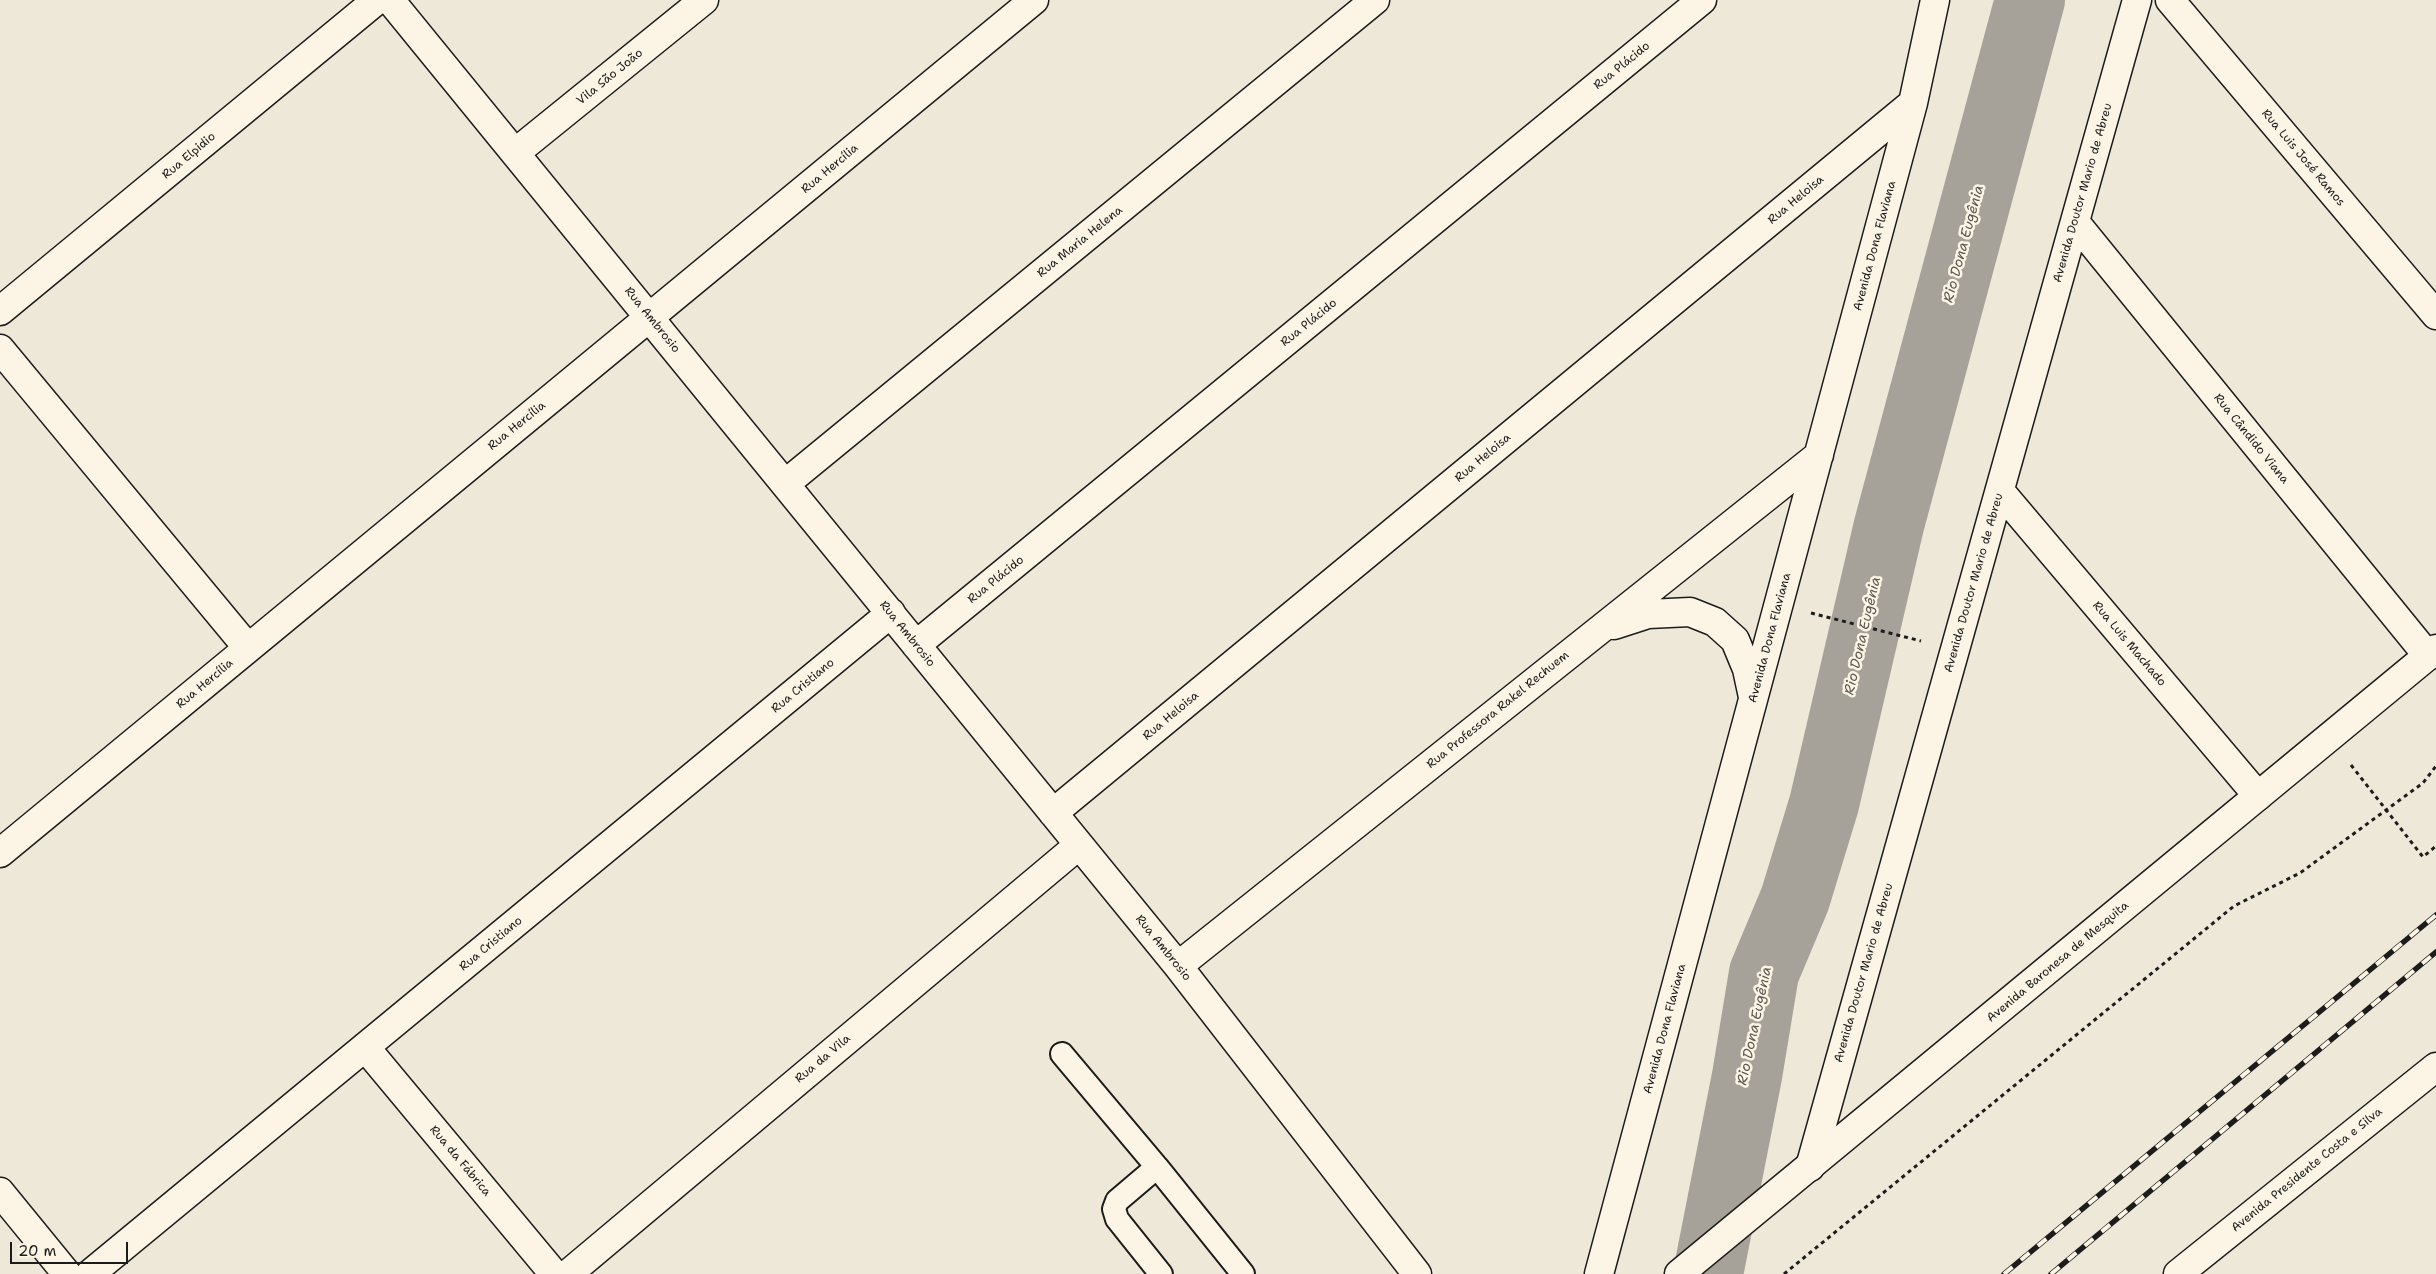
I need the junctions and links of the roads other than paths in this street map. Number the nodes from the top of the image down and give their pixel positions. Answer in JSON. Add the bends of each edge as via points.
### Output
{"nodes":[{"id":1,"x":377,"y":0,"type":"edge"},
{"id":2,"x":390,"y":0,"type":"edge"},
{"id":3,"x":704,"y":0,"type":"edge"},
{"id":4,"x":1034,"y":0,"type":"edge"},
{"id":5,"x":1375,"y":0,"type":"edge"},
{"id":6,"x":1702,"y":0,"type":"edge"},
{"id":7,"x":1935,"y":0,"type":"edge"},
{"id":8,"x":2137,"y":0,"type":"edge"},
{"id":9,"x":2170,"y":0,"type":"edge"},
{"id":10,"x":1913,"y":103,"type":"junction"},
{"id":11,"x":516,"y":153,"type":"junction"},
{"id":12,"x":2075,"y":222,"type":"junction"},
{"id":13,"x":0,"y":311,"type":"edge"},
{"id":14,"x":2436,"y":315,"type":"edge"},
{"id":15,"x":650,"y":317,"type":"junction"},
{"id":16,"x":0,"y":349,"type":"edge"},
{"id":17,"x":1819,"y":455,"type":"junction"},
{"id":18,"x":785,"y":484,"type":"junction"},
{"id":19,"x":2000,"y":491,"type":"junction"},
{"id":20,"x":891,"y":613,"type":"junction"},
{"id":21,"x":1584,"y":641,"type":"junction"},
{"id":22,"x":916,"y":645,"type":"junction"},
{"id":23,"x":248,"y":648,"type":"junction"},
{"id":24,"x":2432,"y":652,"type":"edge"},
{"id":25,"x":1753,"y":700,"type":"junction"},
{"id":26,"x":2258,"y":796,"type":"junction"},
{"id":27,"x":1053,"y":813,"type":"junction"},
{"id":28,"x":1079,"y":845,"type":"junction"},
{"id":29,"x":0,"y":853,"type":"edge"},
{"id":30,"x":1178,"y":966,"type":"junction"},
{"id":31,"x":365,"y":1047,"type":"junction"},
{"id":32,"x":1062,"y":1054,"type":"dead end"},
{"id":33,"x":2436,"y":1067,"type":"edge"},
{"id":34,"x":1157,"y":1167,"type":"junction"},
{"id":35,"x":1810,"y":1167,"type":"junction"},
{"id":36,"x":0,"y":1192,"type":"edge"},
{"id":37,"x":67,"y":1274,"type":"edge"},
{"id":38,"x":90,"y":1274,"type":"edge"},
{"id":39,"x":554,"y":1274,"type":"edge"},
{"id":40,"x":568,"y":1274,"type":"edge"},
{"id":41,"x":1161,"y":1274,"type":"edge"},
{"id":42,"x":1243,"y":1274,"type":"edge"},
{"id":43,"x":1416,"y":1274,"type":"edge"},
{"id":44,"x":1599,"y":1274,"type":"edge"},
{"id":45,"x":1679,"y":1274,"type":"edge"},
{"id":46,"x":2178,"y":1274,"type":"edge"}],
"edges":[{"from":1,"to":13,"type":"street","name":"Rua Elpidio"},
{"from":2,"to":11,"type":"street","name":"Rua Ambrosio"},
{"from":3,"to":11,"type":"street","name":"Vila São João"},
{"from":4,"to":15,"type":"street","name":"Rua Hercília"},
{"from":5,"to":18,"type":"street","name":"Rua Maria Helena"},
{"from":6,"to":22,"type":"street","name":"Rua Plácido"},
{"from":7,"to":10,"type":"street","name":"Avenida Dona Flaviana"},
{"from":8,"to":12,"type":"street","name":"Avenida Doutor Mario de Abreu"},
{"from":9,"to":14,"type":"street","name":"Rua Luis José Ramos"},
{"from":10,"to":17,"type":"street","name":"Avenida Dona Flaviana"},
{"from":10,"to":27,"type":"street","name":"Rua Heloisa"},
{"from":11,"to":15,"type":"street","name":"Rua Ambrosio"},
{"from":12,"to":19,"type":"street","name":"Avenida Doutor Mario de Abreu"},
{"from":12,"to":24,"type":"street","name":"Rua Cândido Viana"},
{"from":15,"to":18,"type":"street","name":"Rua Ambrosio"},
{"from":15,"to":23,"type":"street","name":"Rua Hercília"},
{"from":16,"to":23,"type":"street"},
{"from":17,"to":21,"type":"street","name":"Rua Professora Rakel Rechuem"},
{"from":17,"to":25,"type":"street","name":"Avenida Dona Flaviana"},
{"from":18,"to":20,"type":"street","name":"Rua Ambrosio"},
{"from":19,"to":26,"type":"street","name":"Rua Luis Machado"},
{"from":19,"to":35,"type":"street","name":"Avenida Doutor Mario de Abreu"},
{"from":20,"to":22,"type":"street","name":"Rua Ambrosio"},
{"from":20,"to":31,"type":"street","name":"Rua Cristiano"},
{"from":21,"to":25,"type":"street","via":[[1618,623],[1648,614],[1690,612],[1715,622],[1735,640],[1747,669]]},
{"from":21,"to":30,"type":"street","name":"Rua Professora Rakel Rechuem"},
{"from":22,"to":27,"type":"street","name":"Rua Ambrosio"},
{"from":23,"to":29,"type":"street","name":"Rua Hercília"},
{"from":24,"to":26,"type":"street","name":"Avenida Baronesa de Mesquita"},
{"from":25,"to":44,"type":"street","name":"Avenida Dona Flaviana"},
{"from":26,"to":35,"type":"street","name":"Avenida Baronesa de Mesquita"},
{"from":27,"to":28,"type":"street","name":"Rua Ambrosio"},
{"from":28,"to":30,"type":"street","name":"Rua Ambrosio"},
{"from":28,"to":40,"type":"street","name":"Rua da Vila"},
{"from":30,"to":43,"type":"street","name":"Rua Ambrosio"},
{"from":31,"to":38,"type":"street","name":"Rua Cristiano"},
{"from":31,"to":39,"type":"street","name":"Rua da Fábrica"},
{"from":32,"to":34,"type":"lane"},
{"from":33,"to":46,"type":"street","name":"Avenida Presidente Costa e Silva"},
{"from":34,"to":41,"type":"lane","via":[[1117,1201],[1114,1209],[1117,1219]]},
{"from":34,"to":42,"type":"lane"},
{"from":35,"to":45,"type":"street","name":"Avenida Baronesa de Mesquita"},
{"from":36,"to":37,"type":"street"}]}
